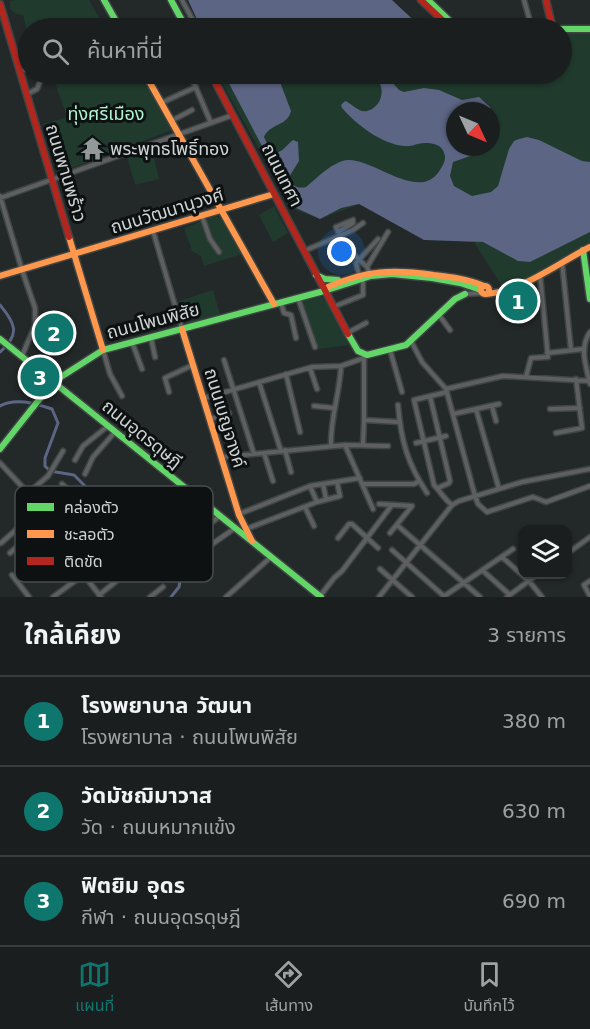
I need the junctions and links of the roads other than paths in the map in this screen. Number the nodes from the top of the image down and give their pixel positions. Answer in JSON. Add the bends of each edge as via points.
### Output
{"nodes":[{"id":1,"x":104,"y":0,"type":"edge"},
{"id":2,"x":171,"y":0,"type":"edge"},
{"id":3,"x":182,"y":0,"type":"edge"},
{"id":4,"x":421,"y":0,"type":"edge"},
{"id":5,"x":428,"y":0,"type":"edge"},
{"id":6,"x":524,"y":0,"type":"edge"},
{"id":7,"x":546,"y":0,"type":"edge"},
{"id":8,"x":1,"y":8,"type":"edge"},
{"id":9,"x":114,"y":18,"type":"edge"},
{"id":10,"x":181,"y":18,"type":"edge"},
{"id":11,"x":192,"y":18,"type":"edge"},
{"id":12,"x":440,"y":18,"type":"edge"},
{"id":13,"x":447,"y":18,"type":"edge"},
{"id":14,"x":529,"y":18,"type":"edge"},
{"id":15,"x":553,"y":18,"type":"edge"},
{"id":16,"x":572,"y":28,"type":"edge"},
{"id":17,"x":590,"y":29,"type":"edge"},
{"id":18,"x":18,"y":64,"type":"edge"},
{"id":19,"x":24,"y":84,"type":"edge"},
{"id":20,"x":40,"y":84,"type":"edge"},
{"id":21,"x":151,"y":84,"type":"edge"},
{"id":22,"x":194,"y":84,"type":"edge"},
{"id":23,"x":217,"y":84,"type":"edge"},
{"id":24,"x":195,"y":87,"type":"junction"},
{"id":25,"x":27,"y":93,"type":"junction"},
{"id":26,"x":161,"y":103,"type":"junction"},
{"id":27,"x":192,"y":110,"type":"dead end"},
{"id":28,"x":234,"y":115,"type":"junction"},
{"id":29,"x":171,"y":121,"type":"junction"},
{"id":30,"x":211,"y":123,"type":"junction"},
{"id":31,"x":179,"y":135,"type":"junction"},
{"id":32,"x":52,"y":178,"type":"junction"},
{"id":33,"x":274,"y":194,"type":"junction"},
{"id":34,"x":0,"y":197,"type":"edge"},
{"id":35,"x":221,"y":210,"type":"junction"},
{"id":36,"x":201,"y":216,"type":"junction"},
{"id":37,"x":363,"y":224,"type":"dead end"},
{"id":38,"x":153,"y":231,"type":"junction"},
{"id":39,"x":388,"y":232,"type":"dead end"},
{"id":40,"x":378,"y":239,"type":"dead end"},
{"id":41,"x":340,"y":242,"type":"dead end"},
{"id":42,"x":586,"y":249,"type":"edge"},
{"id":43,"x":304,"y":251,"type":"junction"},
{"id":44,"x":219,"y":252,"type":"dead end"},
{"id":45,"x":75,"y":254,"type":"junction"},
{"id":46,"x":587,"y":258,"type":"edge"},
{"id":47,"x":359,"y":260,"type":"junction"},
{"id":48,"x":562,"y":261,"type":"junction"},
{"id":49,"x":21,"y":270,"type":"junction"},
{"id":50,"x":368,"y":270,"type":"junction"},
{"id":51,"x":540,"y":273,"type":"junction"},
{"id":52,"x":316,"y":275,"type":"junction"},
{"id":53,"x":0,"y":276,"type":"edge"},
{"id":54,"x":361,"y":276,"type":"junction"},
{"id":55,"x":342,"y":282,"type":"junction"},
{"id":56,"x":324,"y":290,"type":"junction"},
{"id":57,"x":469,"y":290,"type":"junction"},
{"id":58,"x":484,"y":290,"type":"junction"},
{"id":59,"x":590,"y":293,"type":"edge"},
{"id":60,"x":298,"y":298,"type":"junction"},
{"id":61,"x":590,"y":299,"type":"edge"},
{"id":62,"x":281,"y":302,"type":"junction"},
{"id":63,"x":274,"y":304,"type":"junction"},
{"id":64,"x":332,"y":305,"type":"junction"},
{"id":65,"x":439,"y":315,"type":"junction"},
{"id":66,"x":366,"y":323,"type":"dead end"},
{"id":67,"x":182,"y":329,"type":"junction"},
{"id":68,"x":450,"y":330,"type":"dead end"},
{"id":69,"x":590,"y":332,"type":"edge"},
{"id":70,"x":347,"y":333,"type":"junction"},
{"id":71,"x":151,"y":337,"type":"junction"},
{"id":72,"x":296,"y":338,"type":"dead end"},
{"id":73,"x":1,"y":340,"type":"edge"},
{"id":74,"x":411,"y":341,"type":"junction"},
{"id":75,"x":132,"y":342,"type":"junction"},
{"id":76,"x":315,"y":347,"type":"dead end"},
{"id":77,"x":584,"y":349,"type":"junction"},
{"id":78,"x":103,"y":350,"type":"junction"},
{"id":79,"x":390,"y":350,"type":"junction"},
{"id":80,"x":571,"y":350,"type":"junction"},
{"id":81,"x":547,"y":353,"type":"junction"},
{"id":82,"x":22,"y":356,"type":"junction"},
{"id":83,"x":364,"y":356,"type":"junction"},
{"id":84,"x":155,"y":357,"type":"dead end"},
{"id":85,"x":224,"y":360,"type":"dead end"},
{"id":86,"x":193,"y":365,"type":"junction"},
{"id":87,"x":341,"y":366,"type":"junction"},
{"id":88,"x":310,"y":368,"type":"junction"},
{"id":89,"x":142,"y":369,"type":"dead end"},
{"id":90,"x":286,"y":374,"type":"junction"},
{"id":91,"x":526,"y":377,"type":"junction"},
{"id":92,"x":576,"y":380,"type":"junction"},
{"id":93,"x":53,"y":382,"type":"junction"},
{"id":94,"x":259,"y":382,"type":"junction"},
{"id":95,"x":590,"y":382,"type":"edge"},
{"id":96,"x":317,"y":389,"type":"dead end"},
{"id":97,"x":233,"y":390,"type":"junction"},
{"id":98,"x":447,"y":390,"type":"junction"},
{"id":99,"x":169,"y":392,"type":"dead end"},
{"id":100,"x":402,"y":392,"type":"dead end"},
{"id":101,"x":122,"y":396,"type":"dead end"},
{"id":102,"x":430,"y":396,"type":"junction"},
{"id":103,"x":204,"y":398,"type":"junction"},
{"id":104,"x":499,"y":404,"type":"dead end"},
{"id":105,"x":398,"y":405,"type":"dead end"},
{"id":106,"x":314,"y":406,"type":"dead end"},
{"id":107,"x":492,"y":406,"type":"junction"},
{"id":108,"x":334,"y":408,"type":"junction"},
{"id":109,"x":580,"y":408,"type":"junction"},
{"id":110,"x":476,"y":409,"type":"junction"},
{"id":111,"x":550,"y":410,"type":"dead end"},
{"id":112,"x":229,"y":413,"type":"dead end"},
{"id":113,"x":453,"y":414,"type":"junction"},
{"id":114,"x":210,"y":419,"type":"junction"},
{"id":115,"x":364,"y":420,"type":"junction"},
{"id":116,"x":496,"y":421,"type":"dead end"},
{"id":117,"x":399,"y":422,"type":"junction"},
{"id":118,"x":108,"y":426,"type":"junction"},
{"id":119,"x":115,"y":432,"type":"junction"},
{"id":120,"x":300,"y":432,"type":"dead end"},
{"id":121,"x":556,"y":433,"type":"dead end"},
{"id":122,"x":446,"y":436,"type":"dead end"},
{"id":123,"x":440,"y":437,"type":"junction"},
{"id":124,"x":423,"y":441,"type":"junction"},
{"id":125,"x":416,"y":443,"type":"dead end"},
{"id":126,"x":345,"y":445,"type":"junction"},
{"id":127,"x":363,"y":445,"type":"junction"},
{"id":128,"x":331,"y":446,"type":"junction"},
{"id":129,"x":388,"y":446,"type":"dead end"},
{"id":130,"x":0,"y":449,"type":"edge"},
{"id":131,"x":283,"y":450,"type":"junction"},
{"id":132,"x":63,"y":451,"type":"dead end"},
{"id":133,"x":264,"y":453,"type":"junction"},
{"id":134,"x":254,"y":454,"type":"junction"},
{"id":135,"x":223,"y":457,"type":"junction"},
{"id":136,"x":75,"y":460,"type":"dead end"},
{"id":137,"x":0,"y":463,"type":"edge"},
{"id":138,"x":590,"y":469,"type":"edge"},
{"id":139,"x":291,"y":472,"type":"dead end"},
{"id":140,"x":86,"y":474,"type":"dead end"},
{"id":141,"x":360,"y":478,"type":"junction"},
{"id":142,"x":273,"y":481,"type":"dead end"},
{"id":143,"x":419,"y":481,"type":"junction"},
{"id":144,"x":337,"y":482,"type":"junction"},
{"id":145,"x":362,"y":483,"type":"junction"},
{"id":146,"x":62,"y":484,"type":"dead end"},
{"id":147,"x":323,"y":484,"type":"junction"},
{"id":148,"x":21,"y":486,"type":"edge"},
{"id":149,"x":36,"y":486,"type":"edge"},
{"id":150,"x":64,"y":486,"type":"edge"},
{"id":151,"x":182,"y":486,"type":"edge"},
{"id":152,"x":310,"y":486,"type":"junction"},
{"id":153,"x":590,"y":486,"type":"edge"},
{"id":154,"x":438,"y":488,"type":"junction"},
{"id":155,"x":498,"y":489,"type":"junction"},
{"id":156,"x":427,"y":493,"type":"dead end"},
{"id":157,"x":475,"y":496,"type":"junction"},
{"id":158,"x":326,"y":500,"type":"junction"},
{"id":159,"x":317,"y":502,"type":"junction"},
{"id":160,"x":379,"y":504,"type":"dead end"},
{"id":161,"x":392,"y":505,"type":"junction"},
{"id":162,"x":452,"y":506,"type":"junction"},
{"id":163,"x":305,"y":507,"type":"junction"},
{"id":164,"x":373,"y":509,"type":"dead end"},
{"id":165,"x":213,"y":510,"type":"edge"},
{"id":166,"x":239,"y":515,"type":"junction"},
{"id":167,"x":220,"y":516,"type":"junction"},
{"id":168,"x":213,"y":521,"type":"edge"},
{"id":169,"x":397,"y":525,"type":"junction"},
{"id":170,"x":314,"y":526,"type":"dead end"},
{"id":171,"x":235,"y":528,"type":"junction"},
{"id":172,"x":245,"y":529,"type":"junction"},
{"id":173,"x":15,"y":531,"type":"edge"},
{"id":174,"x":390,"y":533,"type":"dead end"},
{"id":175,"x":590,"y":537,"type":"edge"},
{"id":176,"x":338,"y":538,"type":"dead end"},
{"id":177,"x":367,"y":538,"type":"junction"},
{"id":178,"x":252,"y":542,"type":"junction"},
{"id":179,"x":1,"y":543,"type":"edge"},
{"id":180,"x":213,"y":543,"type":"edge"},
{"id":181,"x":420,"y":545,"type":"junction"},
{"id":182,"x":378,"y":548,"type":"dead end"},
{"id":183,"x":15,"y":549,"type":"edge"},
{"id":184,"x":513,"y":549,"type":"dead end"},
{"id":185,"x":392,"y":550,"type":"dead end"},
{"id":186,"x":572,"y":550,"type":"edge"},
{"id":187,"x":10,"y":554,"type":"dead end"},
{"id":188,"x":271,"y":557,"type":"junction"},
{"id":189,"x":502,"y":557,"type":"junction"},
{"id":190,"x":406,"y":562,"type":"junction"},
{"id":191,"x":380,"y":568,"type":"dead end"},
{"id":192,"x":482,"y":570,"type":"junction"},
{"id":193,"x":12,"y":575,"type":"dead end"},
{"id":194,"x":15,"y":579,"type":"edge"},
{"id":195,"x":392,"y":579,"type":"junction"},
{"id":196,"x":532,"y":579,"type":"edge"},
{"id":197,"x":529,"y":581,"type":"junction"},
{"id":198,"x":590,"y":581,"type":"edge"},
{"id":199,"x":17,"y":582,"type":"edge"},
{"id":200,"x":73,"y":582,"type":"edge"},
{"id":201,"x":89,"y":582,"type":"edge"},
{"id":202,"x":116,"y":582,"type":"edge"},
{"id":203,"x":464,"y":582,"type":"junction"},
{"id":204,"x":163,"y":587,"type":"dead end"},
{"id":205,"x":100,"y":596,"type":"edge"},
{"id":206,"x":509,"y":596,"type":"edge"},
{"id":207,"x":590,"y":596,"type":"edge"},
{"id":208,"x":29,"y":597,"type":"edge"},
{"id":209,"x":53,"y":597,"type":"edge"},
{"id":210,"x":150,"y":597,"type":"edge"},
{"id":211,"x":226,"y":597,"type":"edge"},
{"id":212,"x":321,"y":597,"type":"edge"},
{"id":213,"x":379,"y":597,"type":"edge"},
{"id":214,"x":412,"y":597,"type":"edge"},
{"id":215,"x":445,"y":597,"type":"edge"},
{"id":216,"x":480,"y":597,"type":"edge"},
{"id":217,"x":542,"y":597,"type":"edge"}],
"edges":[{"from":1,"to":9,"type":"street"},
{"from":2,"to":10,"type":"street"},
{"from":3,"to":11,"type":"street"},
{"from":4,"to":12,"type":"street"},
{"from":5,"to":13,"type":"street"},
{"from":6,"to":14,"type":"street"},
{"from":7,"to":15,"type":"street"},
{"from":8,"to":18,"type":"street","name":"ถนนพานพร้าว"},
{"from":16,"to":17,"type":"street"},
{"from":19,"to":25,"type":"street","name":"ถนนพานพร้าว"},
{"from":20,"to":25,"type":"street"},
{"from":21,"to":26,"type":"street"},
{"from":22,"to":24,"type":"street"},
{"from":23,"to":28,"type":"street","name":"ถนนเทศา"},
{"from":24,"to":26,"type":"street"},
{"from":24,"to":30,"type":"street"},
{"from":25,"to":32,"type":"street","name":"ถนนพานพร้าว"},
{"from":26,"to":29,"type":"street"},
{"from":27,"to":29,"type":"street"},
{"from":28,"to":30,"type":"street"},
{"from":28,"to":33,"type":"street","name":"ถนนเทศา"},
{"from":29,"to":31,"type":"street"},
{"from":30,"to":31,"type":"street"},
{"from":31,"to":32,"type":"street"},
{"from":31,"to":35,"type":"street"},
{"from":32,"to":34,"type":"street"},
{"from":32,"to":45,"type":"street","name":"ถนนพานพร้าว"},
{"from":33,"to":35,"type":"street","name":"ถนนวัฒนานุวงศ์"},
{"from":33,"to":43,"type":"street","name":"ถนนเทศา"},
{"from":34,"to":49,"type":"street"},
{"from":35,"to":36,"type":"street","name":"ถนนวัฒนานุวงศ์"},
{"from":35,"to":63,"type":"street"},
{"from":36,"to":38,"type":"street","name":"ถนนวัฒนานุวงศ์"},
{"from":36,"to":44,"type":"street"},
{"from":37,"to":43,"type":"street"},
{"from":38,"to":45,"type":"street","name":"ถนนวัฒนานุวงศ์"},
{"from":38,"to":67,"type":"street"},
{"from":39,"to":50,"type":"street"},
{"from":40,"to":47,"type":"street"},
{"from":41,"to":47,"type":"street"},
{"from":42,"to":46,"type":"street"},
{"from":42,"to":48,"type":"street","name":"ถนนโพนพิสัย"},
{"from":43,"to":52,"type":"street","name":"ถนนเทศา"},
{"from":45,"to":49,"type":"street","name":"ถนนวัฒนานุวงศ์"},
{"from":45,"to":78,"type":"street","name":"ถนนพานพร้าว"},
{"from":46,"to":59,"type":"street"},
{"from":47,"to":50,"type":"street"},
{"from":47,"to":54,"type":"street","via":[[356,265]]},
{"from":48,"to":51,"type":"street","name":"ถนนโพนพิสัย"},
{"from":48,"to":80,"type":"street"},
{"from":49,"to":53,"type":"street","name":"ถนนวัฒนานุวงศ์"},
{"from":49,"to":82,"type":"street","via":[[36,313]]},
{"from":50,"to":54,"type":"street","name":"ถนนโพนพิสัย"},
{"from":50,"to":58,"type":"street","name":"ถนนโพนพิสัย","via":[[392,269],[462,279]]},
{"from":51,"to":58,"type":"street","name":"ถนนโพนพิสัย","via":[[493,295]]},
{"from":51,"to":81,"type":"street"},
{"from":52,"to":55,"type":"street"},
{"from":52,"to":56,"type":"street","name":"ถนนเทศา"},
{"from":54,"to":55,"type":"street","name":"ถนนโพนพิสัย"},
{"from":54,"to":57,"type":"street","name":"ถนนโพนพิสัย","via":[[432,278]]},
{"from":54,"to":64,"type":"street","via":[[363,295]]},
{"from":55,"to":56,"type":"street","name":"ถนนโพนพิสัย"},
{"from":55,"to":64,"type":"street"},
{"from":56,"to":60,"type":"street","name":"ถนนโพนพิสัย"},
{"from":56,"to":64,"type":"street","name":"ถนนเทศา"},
{"from":57,"to":58,"type":"street","name":"ถนนโพนพิสัย"},
{"from":57,"to":65,"type":"street"},
{"from":59,"to":61,"type":"street"},
{"from":60,"to":62,"type":"street","name":"ถนนโพนพิสัย"},
{"from":60,"to":76,"type":"street"},
{"from":62,"to":63,"type":"street","name":"ถนนโพนพิสัย"},
{"from":62,"to":72,"type":"street","via":[[284,313],[291,315]]},
{"from":63,"to":67,"type":"street","name":"ถนนโพนพิสัย"},
{"from":64,"to":70,"type":"street","name":"ถนนเทศา"},
{"from":65,"to":68,"type":"street"},
{"from":65,"to":74,"type":"street"},
{"from":66,"to":70,"type":"street"},
{"from":67,"to":71,"type":"street","name":"ถนนโพนพิสัย"},
{"from":67,"to":86,"type":"street","name":"ถนนเบญจางค์"},
{"from":69,"to":77,"type":"street"},
{"from":70,"to":83,"type":"street","name":"ถนนเทศา"},
{"from":71,"to":75,"type":"street","name":"ถนนโพนพิสัย"},
{"from":71,"to":84,"type":"street"},
{"from":73,"to":82,"type":"street","name":"ถนนอุดรดุษฎี"},
{"from":74,"to":79,"type":"street"},
{"from":74,"to":98,"type":"street","via":[[422,362]]},
{"from":75,"to":78,"type":"street","name":"ถนนโพนพิสัย"},
{"from":75,"to":89,"type":"street"},
{"from":77,"to":80,"type":"street"},
{"from":77,"to":95,"type":"street"},
{"from":78,"to":93,"type":"street","name":"ถนนโพนพิสัย"},
{"from":78,"to":101,"type":"street"},
{"from":79,"to":83,"type":"street"},
{"from":79,"to":100,"type":"street"},
{"from":80,"to":81,"type":"street"},
{"from":81,"to":91,"type":"street","via":[[547,358],[531,359]]},
{"from":82,"to":93,"type":"street","name":"ถนนอุดรดุษฎี"},
{"from":83,"to":87,"type":"street"},
{"from":83,"to":115,"type":"street"},
{"from":85,"to":97,"type":"street"},
{"from":86,"to":99,"type":"street","via":[[165,378]]},
{"from":86,"to":103,"type":"street","name":"ถนนเบญจางค์"},
{"from":87,"to":88,"type":"street"},
{"from":87,"to":108,"type":"street"},
{"from":88,"to":90,"type":"street"},
{"from":88,"to":96,"type":"street"},
{"from":90,"to":94,"type":"street"},
{"from":90,"to":120,"type":"street"},
{"from":91,"to":92,"type":"street"},
{"from":91,"to":98,"type":"street","via":[[503,376]]},
{"from":92,"to":95,"type":"street"},
{"from":92,"to":109,"type":"street"},
{"from":93,"to":118,"type":"street","name":"ถนนอุดรดุษฎี"},
{"from":93,"to":130,"type":"street","name":"ถนนโพนพิสัย"},
{"from":94,"to":97,"type":"street"},
{"from":94,"to":131,"type":"street"},
{"from":97,"to":103,"type":"street"},
{"from":97,"to":134,"type":"street"},
{"from":98,"to":102,"type":"street"},
{"from":98,"to":113,"type":"street"},
{"from":102,"to":123,"type":"street"},
{"from":102,"to":124,"type":"street","via":[[414,400]]},
{"from":103,"to":114,"type":"street","name":"ถนนเบญจางค์"},
{"from":104,"to":107,"type":"street"},
{"from":105,"to":117,"type":"street"},
{"from":106,"to":108,"type":"street"},
{"from":107,"to":110,"type":"street"},
{"from":107,"to":116,"type":"street"},
{"from":108,"to":128,"type":"street"},
{"from":109,"to":111,"type":"street"},
{"from":109,"to":121,"type":"street","via":[[582,428]]},
{"from":110,"to":113,"type":"street"},
{"from":110,"to":155,"type":"street"},
{"from":112,"to":114,"type":"street"},
{"from":113,"to":157,"type":"street"},
{"from":114,"to":135,"type":"street","name":"ถนนเบญจางค์"},
{"from":115,"to":117,"type":"street"},
{"from":115,"to":127,"type":"street"},
{"from":117,"to":143,"type":"street","via":[[406,453]]},
{"from":118,"to":119,"type":"street","name":"ถนนอุดรดุษฎี"},
{"from":118,"to":136,"type":"street","via":[[83,446]]},
{"from":119,"to":140,"type":"street","via":[[93,458]]},
{"from":119,"to":151,"type":"street","name":"ถนนอุดรดุษฎี"},
{"from":122,"to":123,"type":"street"},
{"from":123,"to":124,"type":"street"},
{"from":123,"to":154,"type":"street","via":[[450,481]]},
{"from":124,"to":125,"type":"street"},
{"from":124,"to":154,"type":"street"},
{"from":126,"to":127,"type":"street"},
{"from":126,"to":128,"type":"street"},
{"from":126,"to":141,"type":"street"},
{"from":127,"to":129,"type":"street"},
{"from":128,"to":131,"type":"street"},
{"from":131,"to":133,"type":"street"},
{"from":131,"to":139,"type":"street"},
{"from":132,"to":149,"type":"street"},
{"from":133,"to":134,"type":"street"},
{"from":133,"to":142,"type":"street"},
{"from":134,"to":135,"type":"street"},
{"from":135,"to":166,"type":"street","name":"ถนนเบญจางค์"},
{"from":137,"to":148,"type":"street"},
{"from":138,"to":155,"type":"street"},
{"from":141,"to":144,"type":"street"},
{"from":141,"to":145,"type":"street"},
{"from":143,"to":145,"type":"street"},
{"from":143,"to":156,"type":"street"},
{"from":144,"to":147,"type":"street"},
{"from":144,"to":158,"type":"street","via":[[340,496]]},
{"from":145,"to":164,"type":"street"},
{"from":146,"to":150,"type":"street"},
{"from":147,"to":152,"type":"street"},
{"from":147,"to":158,"type":"street"},
{"from":152,"to":159,"type":"street"},
{"from":152,"to":166,"type":"street"},
{"from":153,"to":157,"type":"street","via":[[546,502],[533,497],[490,512],[478,504]]},
{"from":154,"to":162,"type":"street"},
{"from":155,"to":157,"type":"street"},
{"from":157,"to":162,"type":"street"},
{"from":158,"to":159,"type":"street"},
{"from":159,"to":163,"type":"street"},
{"from":160,"to":161,"type":"street"},
{"from":161,"to":169,"type":"street","via":[[412,506]]},
{"from":161,"to":177,"type":"street"},
{"from":162,"to":181,"type":"street"},
{"from":163,"to":170,"type":"street"},
{"from":163,"to":172,"type":"street"},
{"from":165,"to":167,"type":"street","name":"ถนนอุดรดุษฎี"},
{"from":166,"to":171,"type":"street","via":[[240,522]]},
{"from":166,"to":172,"type":"street","name":"ถนนเบญจางค์"},
{"from":167,"to":168,"type":"street"},
{"from":167,"to":171,"type":"street","name":"ถนนอุดรดุษฎี"},
{"from":169,"to":174,"type":"street"},
{"from":169,"to":181,"type":"street"},
{"from":171,"to":178,"type":"street","name":"ถนนอุดรดุษฎี"},
{"from":171,"to":180,"type":"street"},
{"from":172,"to":178,"type":"street","name":"ถนนเบญจางค์"},
{"from":173,"to":179,"type":"street"},
{"from":175,"to":186,"type":"street"},
{"from":176,"to":177,"type":"street","via":[[352,524]]},
{"from":177,"to":182,"type":"street"},
{"from":177,"to":212,"type":"street"},
{"from":178,"to":188,"type":"street","name":"ถนนอุดรดุษฎี"},
{"from":181,"to":190,"type":"street"},
{"from":181,"to":203,"type":"street"},
{"from":183,"to":187,"type":"street"},
{"from":184,"to":189,"type":"street"},
{"from":185,"to":190,"type":"street"},
{"from":188,"to":211,"type":"street"},
{"from":188,"to":212,"type":"street","name":"ถนนอุดรดุษฎี"},
{"from":189,"to":192,"type":"street"},
{"from":189,"to":197,"type":"street"},
{"from":190,"to":195,"type":"street"},
{"from":190,"to":215,"type":"street"},
{"from":191,"to":195,"type":"street"},
{"from":192,"to":203,"type":"street"},
{"from":192,"to":206,"type":"street"},
{"from":193,"to":194,"type":"street"},
{"from":195,"to":213,"type":"street"},
{"from":195,"to":214,"type":"street"},
{"from":196,"to":197,"type":"street"},
{"from":197,"to":206,"type":"street"},
{"from":197,"to":217,"type":"street"},
{"from":198,"to":207,"type":"street","via":[[584,585]]},
{"from":199,"to":208,"type":"street"},
{"from":200,"to":209,"type":"street"},
{"from":201,"to":205,"type":"street"},
{"from":202,"to":205,"type":"street"},
{"from":203,"to":215,"type":"street"},
{"from":203,"to":216,"type":"street"},
{"from":204,"to":210,"type":"street"}]}
